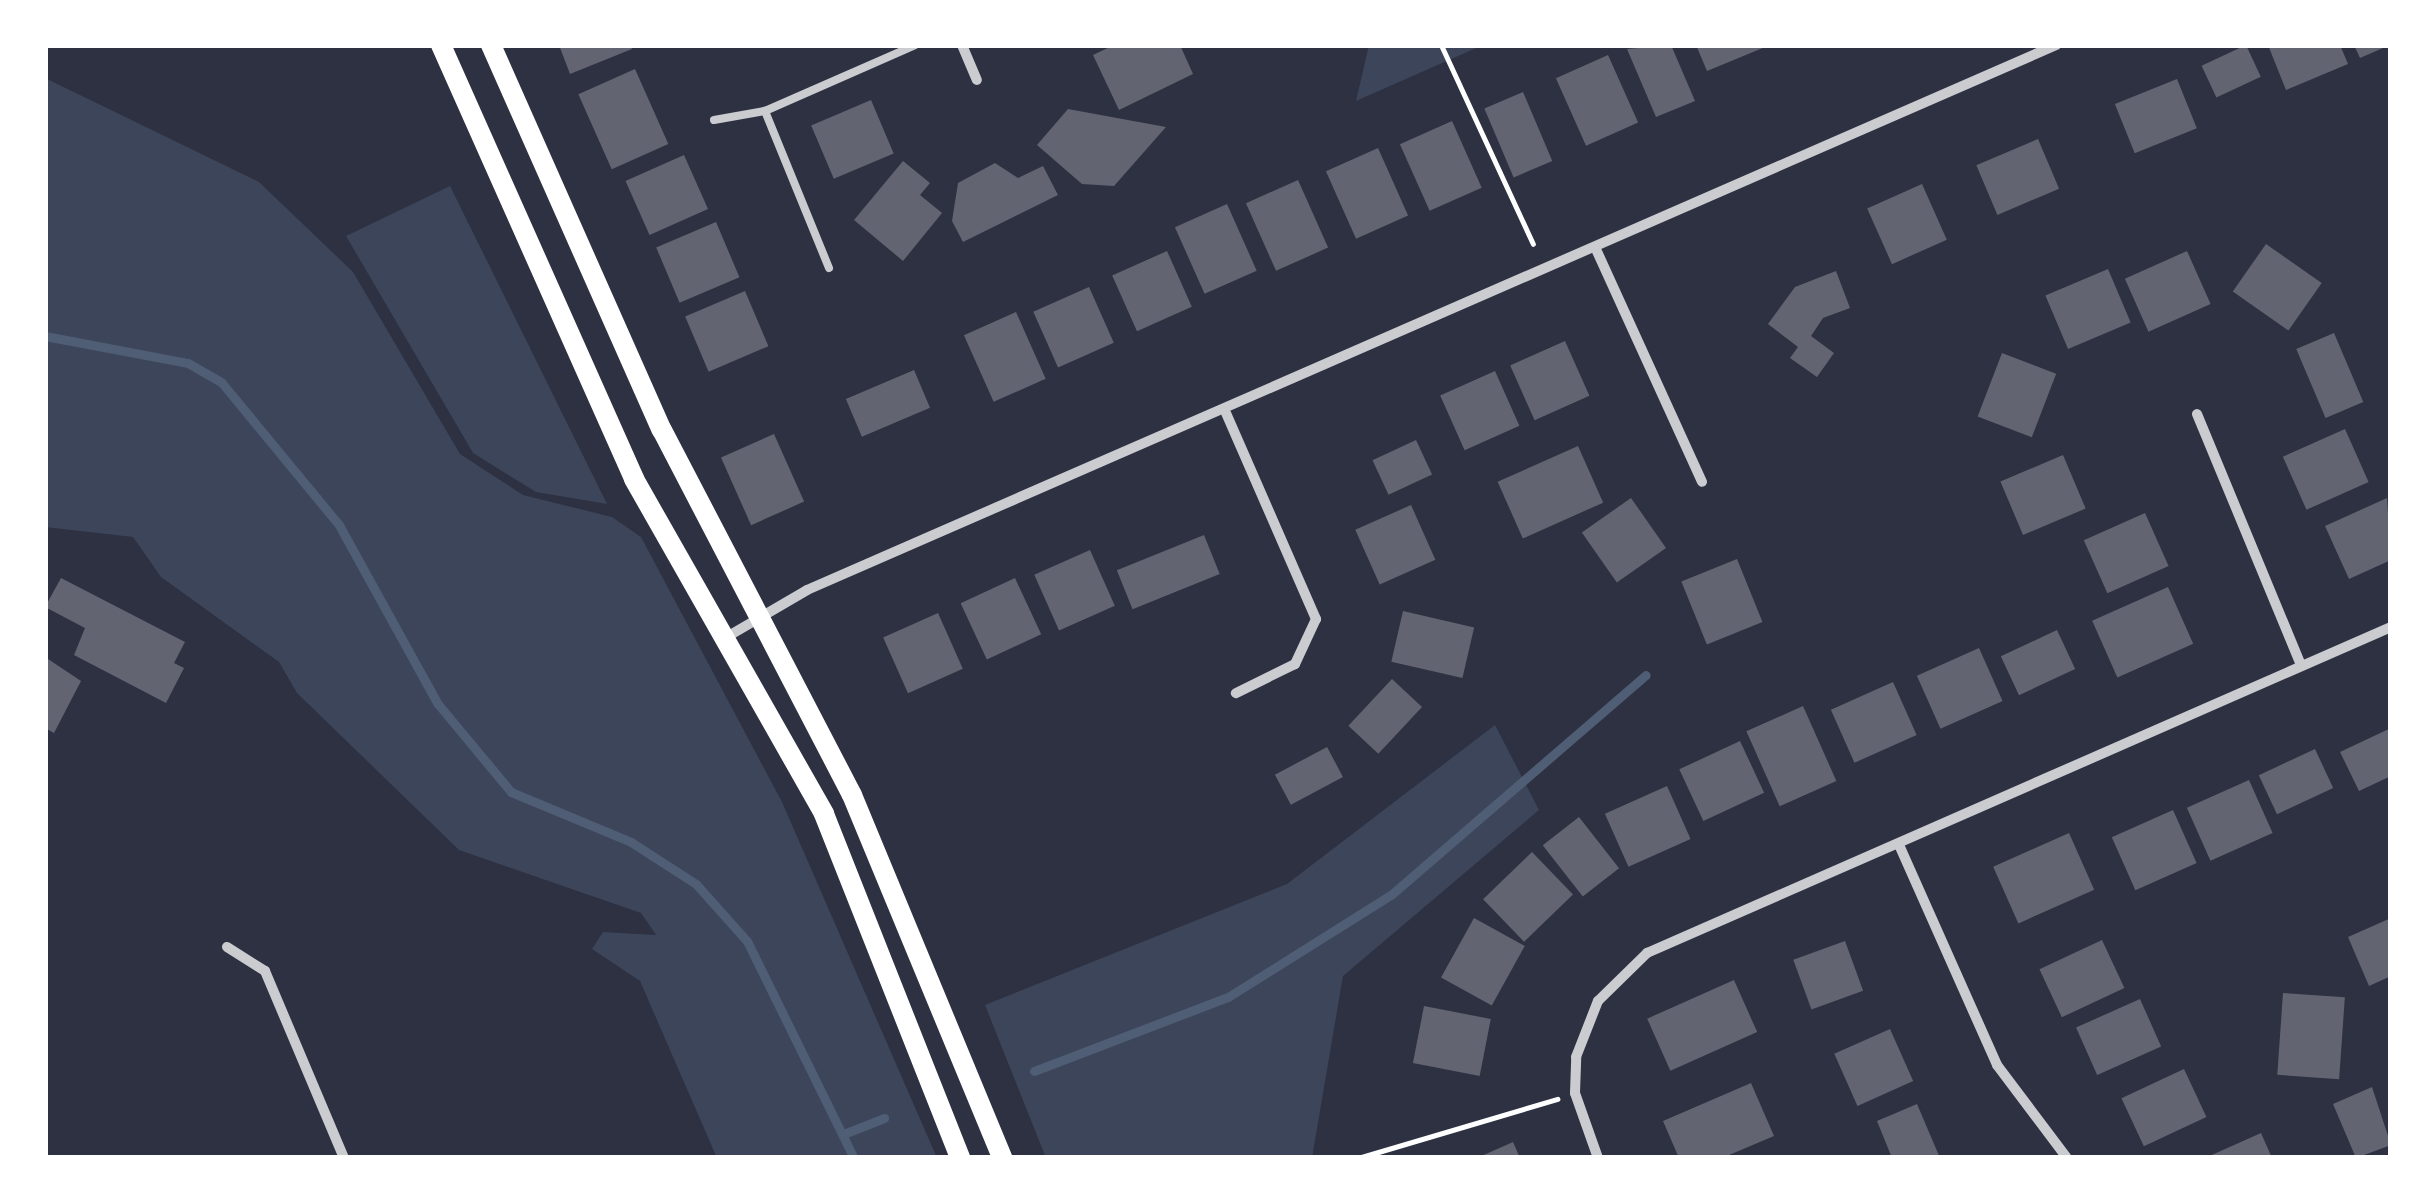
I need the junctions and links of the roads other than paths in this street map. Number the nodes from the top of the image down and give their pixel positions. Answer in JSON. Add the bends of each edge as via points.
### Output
{"nodes":[{"id":1,"x":441,"y":45,"type":"edge"},
{"id":2,"x":491,"y":45,"type":"edge"},
{"id":3,"x":914,"y":45,"type":"edge"},
{"id":4,"x":962,"y":45,"type":"edge"},
{"id":5,"x":2056,"y":45,"type":"edge"},
{"id":6,"x":977,"y":80,"type":"dead end"},
{"id":7,"x":765,"y":111,"type":"junction"},
{"id":8,"x":714,"y":120,"type":"dead end"},
{"id":9,"x":1595,"y":247,"type":"junction"},
{"id":10,"x":829,"y":268,"type":"dead end"},
{"id":11,"x":1226,"y":413,"type":"junction"},
{"id":12,"x":2197,"y":414,"type":"dead end"},
{"id":13,"x":1702,"y":482,"type":"dead end"},
{"id":14,"x":763,"y":615,"type":"junction"},
{"id":15,"x":2391,"y":627,"type":"edge"},
{"id":16,"x":724,"y":638,"type":"junction"},
{"id":17,"x":2301,"y":665,"type":"junction"},
{"id":18,"x":1236,"y":693,"type":"dead end"},
{"id":19,"x":1900,"y":847,"type":"junction"},
{"id":20,"x":227,"y":947,"type":"dead end"},
{"id":21,"x":344,"y":1158,"type":"edge"},
{"id":22,"x":960,"y":1158,"type":"edge"},
{"id":23,"x":1002,"y":1158,"type":"edge"},
{"id":24,"x":1598,"y":1158,"type":"edge"},
{"id":25,"x":2068,"y":1158,"type":"edge"}],
"edges":[{"from":1,"to":16,"type":"main road","via":[[634,479]]},
{"from":2,"to":14,"type":"main road","via":[[662,430]]},
{"from":3,"to":7,"type":"lane"},
{"from":4,"to":6,"type":"street"},
{"from":5,"to":9,"type":"street"},
{"from":7,"to":8,"type":"lane"},
{"from":7,"to":10,"type":"lane"},
{"from":9,"to":11,"type":"street"},
{"from":9,"to":13,"type":"street"},
{"from":11,"to":14,"type":"street"},
{"from":11,"to":18,"type":"street","via":[[1316,619],[1295,664]]},
{"from":12,"to":17,"type":"street"},
{"from":14,"to":16,"type":"street"},
{"from":14,"to":23,"type":"main road","via":[[852,794]]},
{"from":15,"to":17,"type":"street"},
{"from":16,"to":22,"type":"main road","via":[[824,814]]},
{"from":17,"to":19,"type":"street"},
{"from":19,"to":24,"type":"street","via":[[1647,953],[1619,974],[1583,1032],[1574,1093]]},
{"from":19,"to":25,"type":"street","via":[[1998,1065]]},
{"from":20,"to":21,"type":"street","via":[[265,971]]}]}
